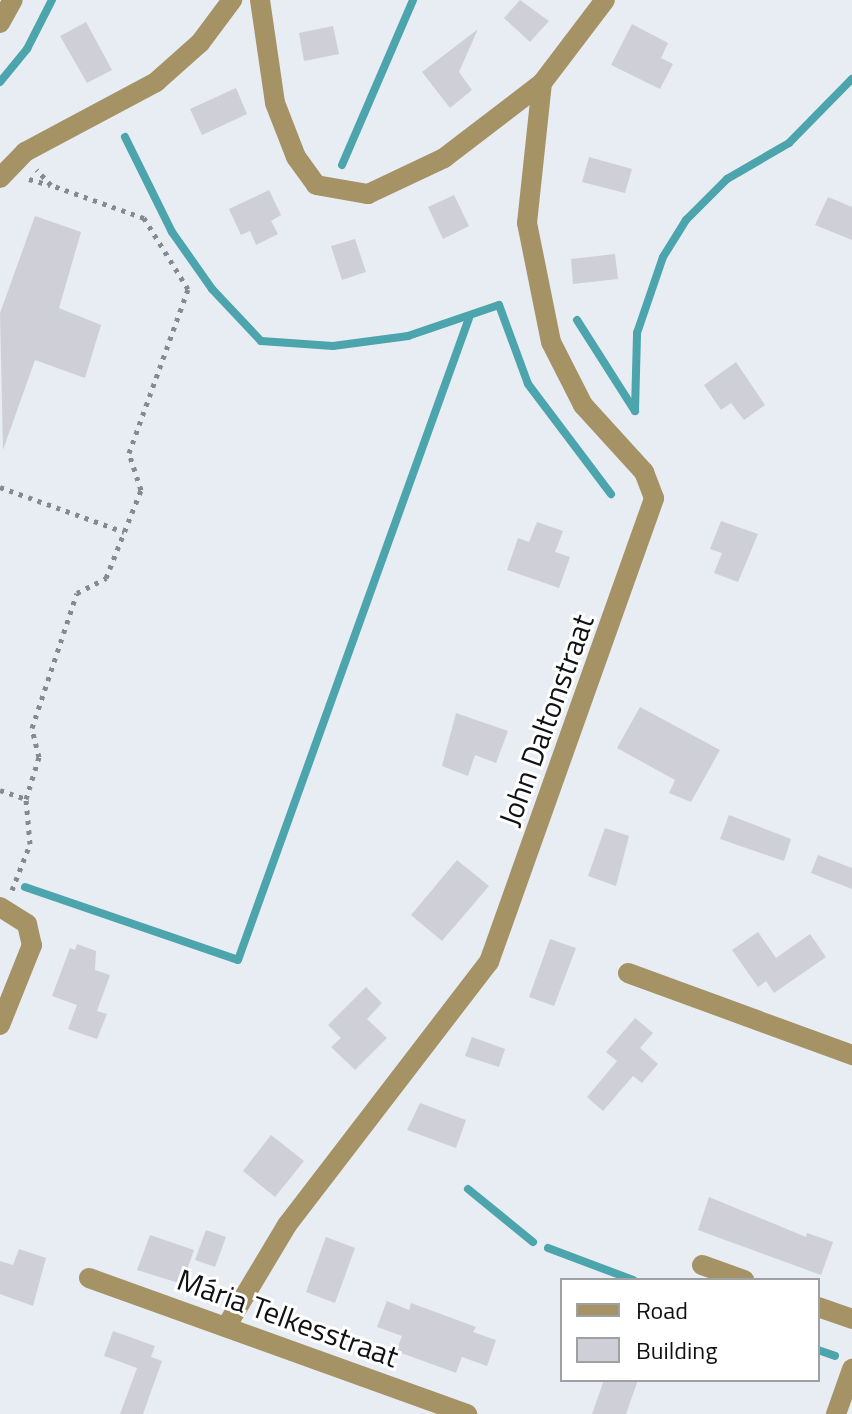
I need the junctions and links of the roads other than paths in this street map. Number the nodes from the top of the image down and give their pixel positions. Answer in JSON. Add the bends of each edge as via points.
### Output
{"nodes":[{"id":1,"x":13,"y":0,"type":"edge"},
{"id":2,"x":232,"y":0,"type":"edge"},
{"id":3,"x":260,"y":0,"type":"edge"},
{"id":4,"x":605,"y":0,"type":"edge"},
{"id":5,"x":0,"y":23,"type":"edge"},
{"id":6,"x":542,"y":83,"type":"junction"},
{"id":7,"x":0,"y":178,"type":"edge"},
{"id":8,"x":2,"y":908,"type":"edge"},
{"id":9,"x":628,"y":973,"type":"dead end"},
{"id":10,"x":0,"y":1025,"type":"edge"},
{"id":11,"x":852,"y":1055,"type":"edge"},
{"id":12,"x":702,"y":1265,"type":"dead end"},
{"id":13,"x":89,"y":1278,"type":"dead end"},
{"id":14,"x":738,"y":1278,"type":"edge"},
{"id":15,"x":820,"y":1308,"type":"edge"},
{"id":16,"x":852,"y":1319,"type":"edge"},
{"id":17,"x":226,"y":1327,"type":"junction"},
{"id":18,"x":852,"y":1369,"type":"edge"},
{"id":19,"x":467,"y":1414,"type":"edge"},
{"id":20,"x":836,"y":1414,"type":"edge"}],
"edges":[{"from":1,"to":5,"type":"street"},
{"from":2,"to":7,"type":"street","via":[[200,43],[156,82],[25,152]]},
{"from":3,"to":6,"type":"street","via":[[275,103],[296,157],[316,185],[368,194],[444,158]]},
{"from":4,"to":6,"type":"street"},
{"from":6,"to":17,"type":"street","name":"John Daltonstraat","via":[[527,223],[551,342],[583,405],[644,472],[654,498],[641,549],[489,962],[287,1225]]},
{"from":8,"to":10,"type":"street","via":[[27,924],[32,945]]},
{"from":9,"to":11,"type":"street"},
{"from":12,"to":14,"type":"street"},
{"from":13,"to":17,"type":"street","name":"Mária Telkesstraat"},
{"from":15,"to":16,"type":"street"},
{"from":17,"to":19,"type":"street","name":"Mária Telkesstraat"},
{"from":18,"to":20,"type":"street"}]}
